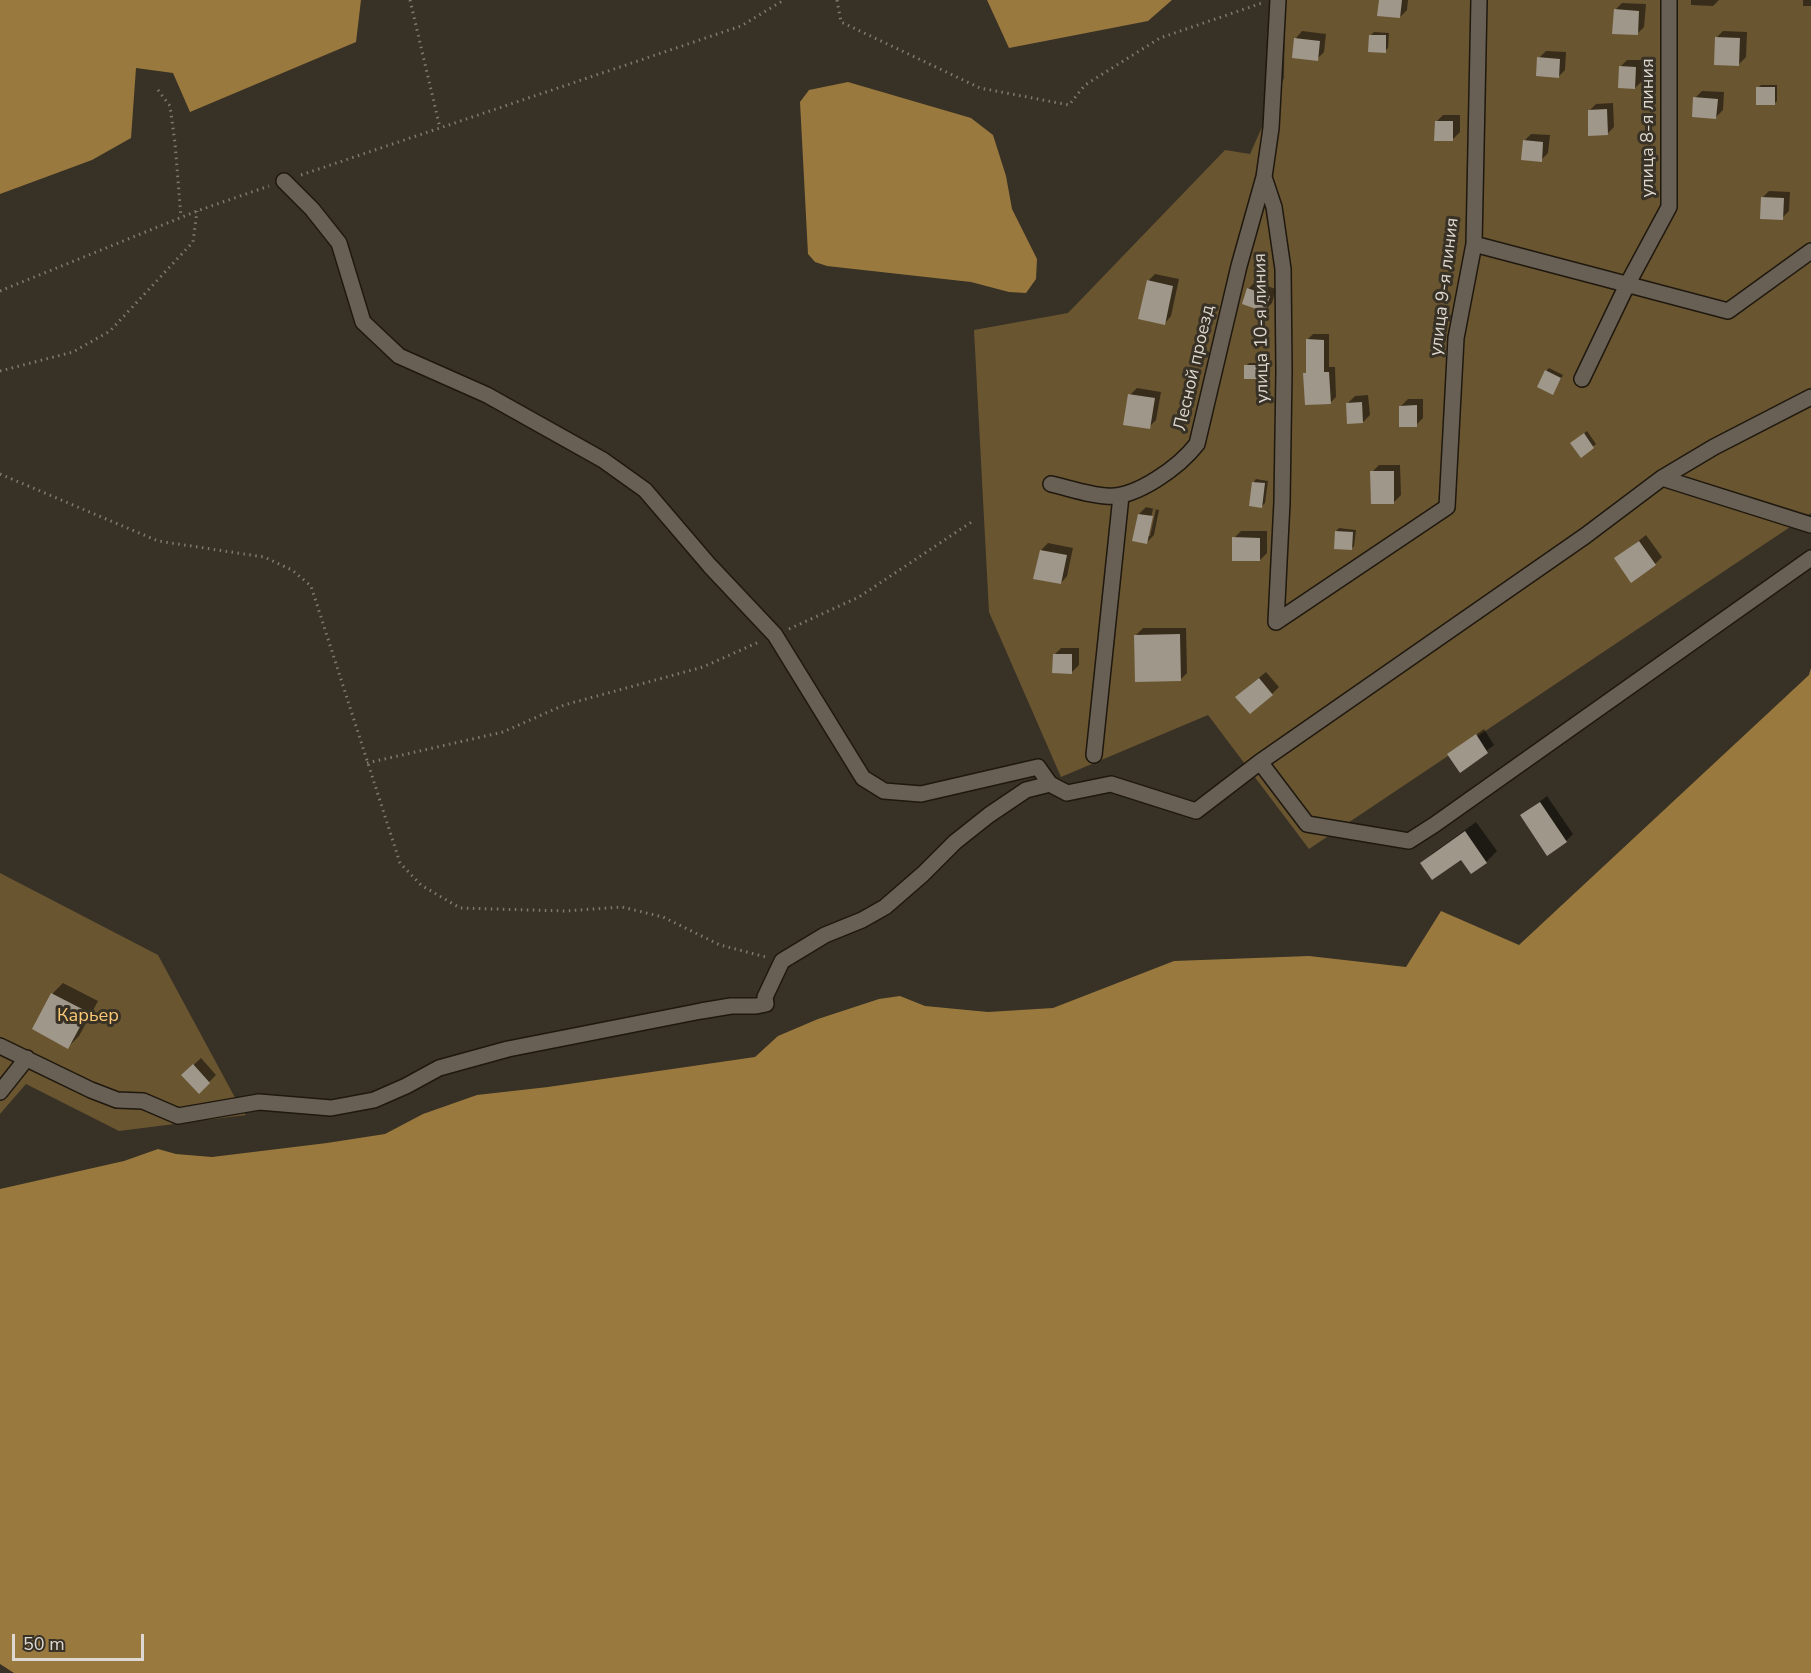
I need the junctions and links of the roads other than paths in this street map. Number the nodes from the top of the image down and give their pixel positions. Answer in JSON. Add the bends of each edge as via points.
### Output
{"nodes":[{"id":1,"x":1278,"y":0,"type":"edge"},
{"id":2,"x":1479,"y":0,"type":"edge"},
{"id":3,"x":1669,"y":0,"type":"edge"},
{"id":4,"x":1264,"y":177,"type":"junction"},
{"id":5,"x":284,"y":181,"type":"road end"},
{"id":6,"x":1474,"y":244,"type":"junction"},
{"id":7,"x":1811,"y":250,"type":"edge"},
{"id":8,"x":1627,"y":285,"type":"junction"},
{"id":9,"x":1582,"y":379,"type":"dead end"},
{"id":10,"x":1811,"y":397,"type":"edge"},
{"id":11,"x":1662,"y":478,"type":"junction"},
{"id":12,"x":1051,"y":484,"type":"dead end"},
{"id":13,"x":1121,"y":496,"type":"junction"},
{"id":14,"x":1447,"y":507,"type":"joint"},
{"id":15,"x":1811,"y":525,"type":"edge"},
{"id":16,"x":1811,"y":558,"type":"edge"},
{"id":17,"x":1094,"y":755,"type":"dead end"},
{"id":18,"x":1260,"y":762,"type":"junction"},
{"id":19,"x":1050,"y":784,"type":"junction"},
{"id":20,"x":0,"y":1046,"type":"edge"},
{"id":21,"x":27,"y":1058,"type":"junction"},
{"id":22,"x":0,"y":1092,"type":"edge"}],
"edges":[{"from":1,"to":4,"type":"street","name":"улица 10-я линия","via":[[1271,128]]},
{"from":2,"to":6,"type":"street","name":"улица 9-я линия"},
{"from":3,"to":8,"type":"street","name":"улица 8-я линия","via":[[1669,207]]},
{"from":4,"to":13,"type":"street","name":"Лесной проезд","via":[[1197,444],[1167,471]]},
{"from":4,"to":14,"type":"street","name":"улица 10-я линия","via":[[1274,207],[1283,269],[1284,395],[1276,622]]},
{"from":5,"to":19,"type":"street","via":[[339,243],[363,322],[399,356],[488,395],[603,460],[645,490],[775,635],[863,778],[884,791],[921,794],[1038,767]]},
{"from":6,"to":8,"type":"street"},
{"from":6,"to":14,"type":"street","name":"улица 9-я линия","via":[[1456,338]]},
{"from":7,"to":8,"type":"street","via":[[1728,311]]},
{"from":8,"to":9,"type":"street","name":"улица 8-я линия"},
{"from":10,"to":11,"type":"street"},
{"from":11,"to":15,"type":"street"},
{"from":11,"to":18,"type":"street"},
{"from":12,"to":13,"type":"street"},
{"from":13,"to":17,"type":"street"},
{"from":16,"to":18,"type":"street","via":[[1409,841],[1307,824]]},
{"from":18,"to":19,"type":"street","via":[[1196,811],[1111,784],[1067,793]]},
{"from":19,"to":21,"type":"street","via":[[1026,790],[989,815],[885,907],[825,935],[782,961],[765,997],[766,1004],[701,1011],[508,1049],[439,1068],[374,1100],[331,1108],[259,1102],[178,1116],[143,1101],[117,1100]]},
{"from":20,"to":21,"type":"street"},
{"from":21,"to":22,"type":"street"}]}
